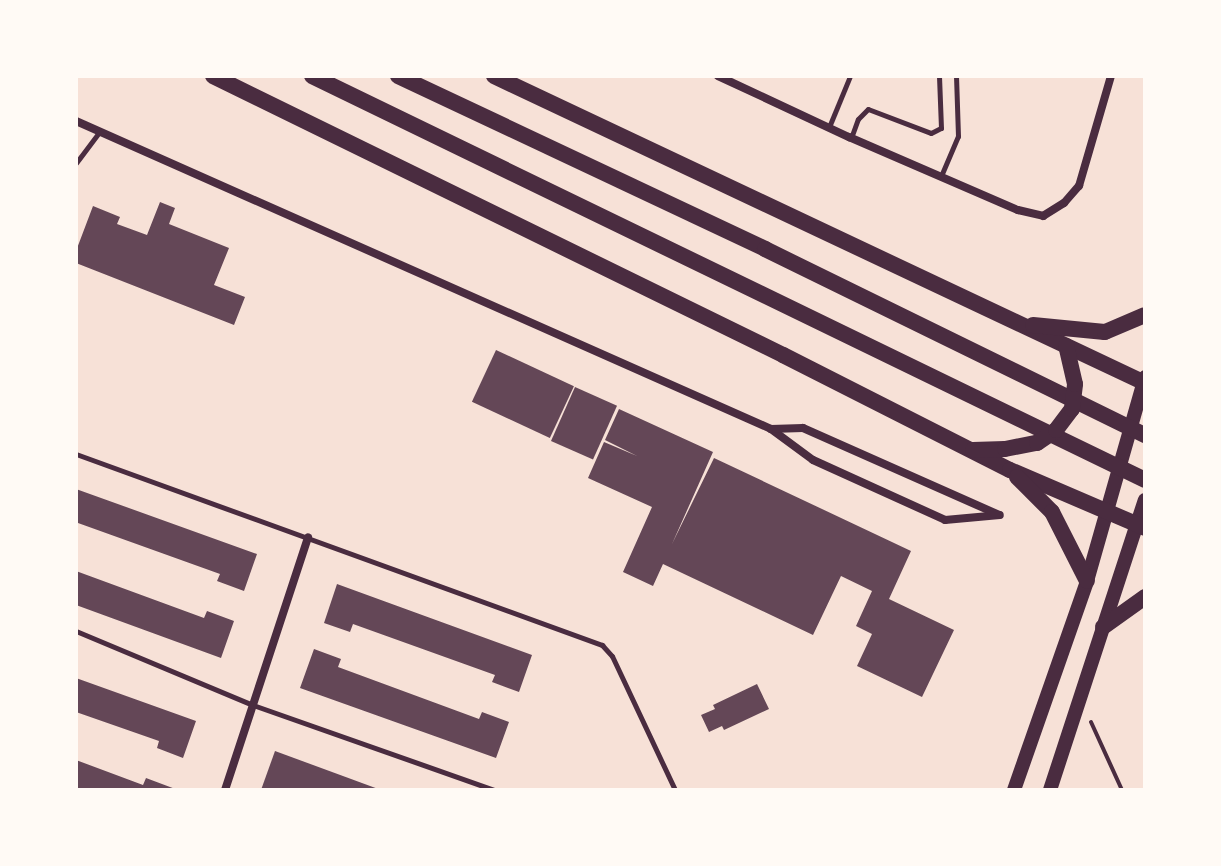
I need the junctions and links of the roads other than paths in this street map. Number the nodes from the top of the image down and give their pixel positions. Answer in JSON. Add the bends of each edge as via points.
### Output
{"nodes":[{"id":1,"x":213,"y":76,"type":"edge"},
{"id":2,"x":312,"y":76,"type":"edge"},
{"id":3,"x":398,"y":76,"type":"edge"},
{"id":4,"x":494,"y":76,"type":"edge"},
{"id":5,"x":718,"y":76,"type":"edge"},
{"id":6,"x":850,"y":76,"type":"edge"},
{"id":7,"x":939,"y":76,"type":"edge"},
{"id":8,"x":956,"y":76,"type":"edge"},
{"id":9,"x":1111,"y":76,"type":"edge"},
{"id":10,"x":76,"y":121,"type":"edge"},
{"id":11,"x":829,"y":128,"type":"junction"},
{"id":12,"x":99,"y":131,"type":"junction"},
{"id":13,"x":851,"y":138,"type":"junction"},
{"id":14,"x":76,"y":163,"type":"edge"},
{"id":15,"x":941,"y":176,"type":"junction"},
{"id":16,"x":1145,"y":315,"type":"edge"},
{"id":17,"x":1016,"y":322,"type":"junction"},
{"id":18,"x":1066,"y":346,"type":"junction"},
{"id":19,"x":1144,"y":381,"type":"edge"},
{"id":20,"x":771,"y":429,"type":"junction"},
{"id":21,"x":1145,"y":435,"type":"edge"},
{"id":22,"x":969,"y":450,"type":"junction"},
{"id":23,"x":76,"y":454,"type":"edge"},
{"id":24,"x":1010,"y":470,"type":"junction"},
{"id":25,"x":1145,"y":480,"type":"edge"},
{"id":26,"x":1145,"y":500,"type":"edge"},
{"id":27,"x":1107,"y":512,"type":"junction"},
{"id":28,"x":1141,"y":526,"type":"edge"},
{"id":29,"x":308,"y":537,"type":"junction"},
{"id":30,"x":1087,"y":581,"type":"junction"},
{"id":31,"x":1145,"y":597,"type":"edge"},
{"id":32,"x":1103,"y":627,"type":"junction"},
{"id":33,"x":76,"y":631,"type":"edge"},
{"id":34,"x":253,"y":705,"type":"junction"},
{"id":35,"x":225,"y":790,"type":"edge"},
{"id":36,"x":494,"y":790,"type":"edge"},
{"id":37,"x":675,"y":790,"type":"edge"},
{"id":38,"x":1014,"y":790,"type":"edge"},
{"id":39,"x":1050,"y":790,"type":"edge"}],
"edges":[{"from":1,"to":22,"type":"highway"},
{"from":2,"to":25,"type":"highway"},
{"from":3,"to":21,"type":"highway"},
{"from":4,"to":17,"type":"highway"},
{"from":5,"to":11,"type":"street"},
{"from":6,"to":11,"type":"lane"},
{"from":7,"to":13,"type":"lane","via":[[941,128],[931,133],[868,109]]},
{"from":8,"to":15,"type":"lane","via":[[958,136]]},
{"from":9,"to":15,"type":"street","via":[[1079,186],[1043,216]]},
{"from":10,"to":12,"type":"street"},
{"from":11,"to":13,"type":"street"},
{"from":12,"to":14,"type":"lane"},
{"from":12,"to":20,"type":"street"},
{"from":13,"to":15,"type":"street"},
{"from":16,"to":17,"type":"highway","via":[[1105,332]]},
{"from":17,"to":18,"type":"highway"},
{"from":18,"to":19,"type":"highway"},
{"from":18,"to":22,"type":"highway","via":[[1075,384],[1072,409],[1056,430],[1037,443]]},
{"from":19,"to":27,"type":"main road"},
{"from":20,"to":20,"type":"street","via":[[813,460],[945,520],[1000,515],[803,428]]},
{"from":22,"to":24,"type":"highway"},
{"from":23,"to":29,"type":"lane"},
{"from":24,"to":27,"type":"highway"},
{"from":24,"to":30,"type":"highway","via":[[1052,512]]},
{"from":26,"to":28,"type":"main road"},
{"from":27,"to":28,"type":"highway"},
{"from":27,"to":30,"type":"main road"},
{"from":28,"to":32,"type":"main road"},
{"from":29,"to":34,"type":"street"},
{"from":29,"to":37,"type":"lane","via":[[602,645]]},
{"from":30,"to":38,"type":"main road"},
{"from":31,"to":32,"type":"highway"},
{"from":32,"to":39,"type":"main road"},
{"from":33,"to":34,"type":"lane"},
{"from":34,"to":35,"type":"street"},
{"from":34,"to":36,"type":"lane"}]}
